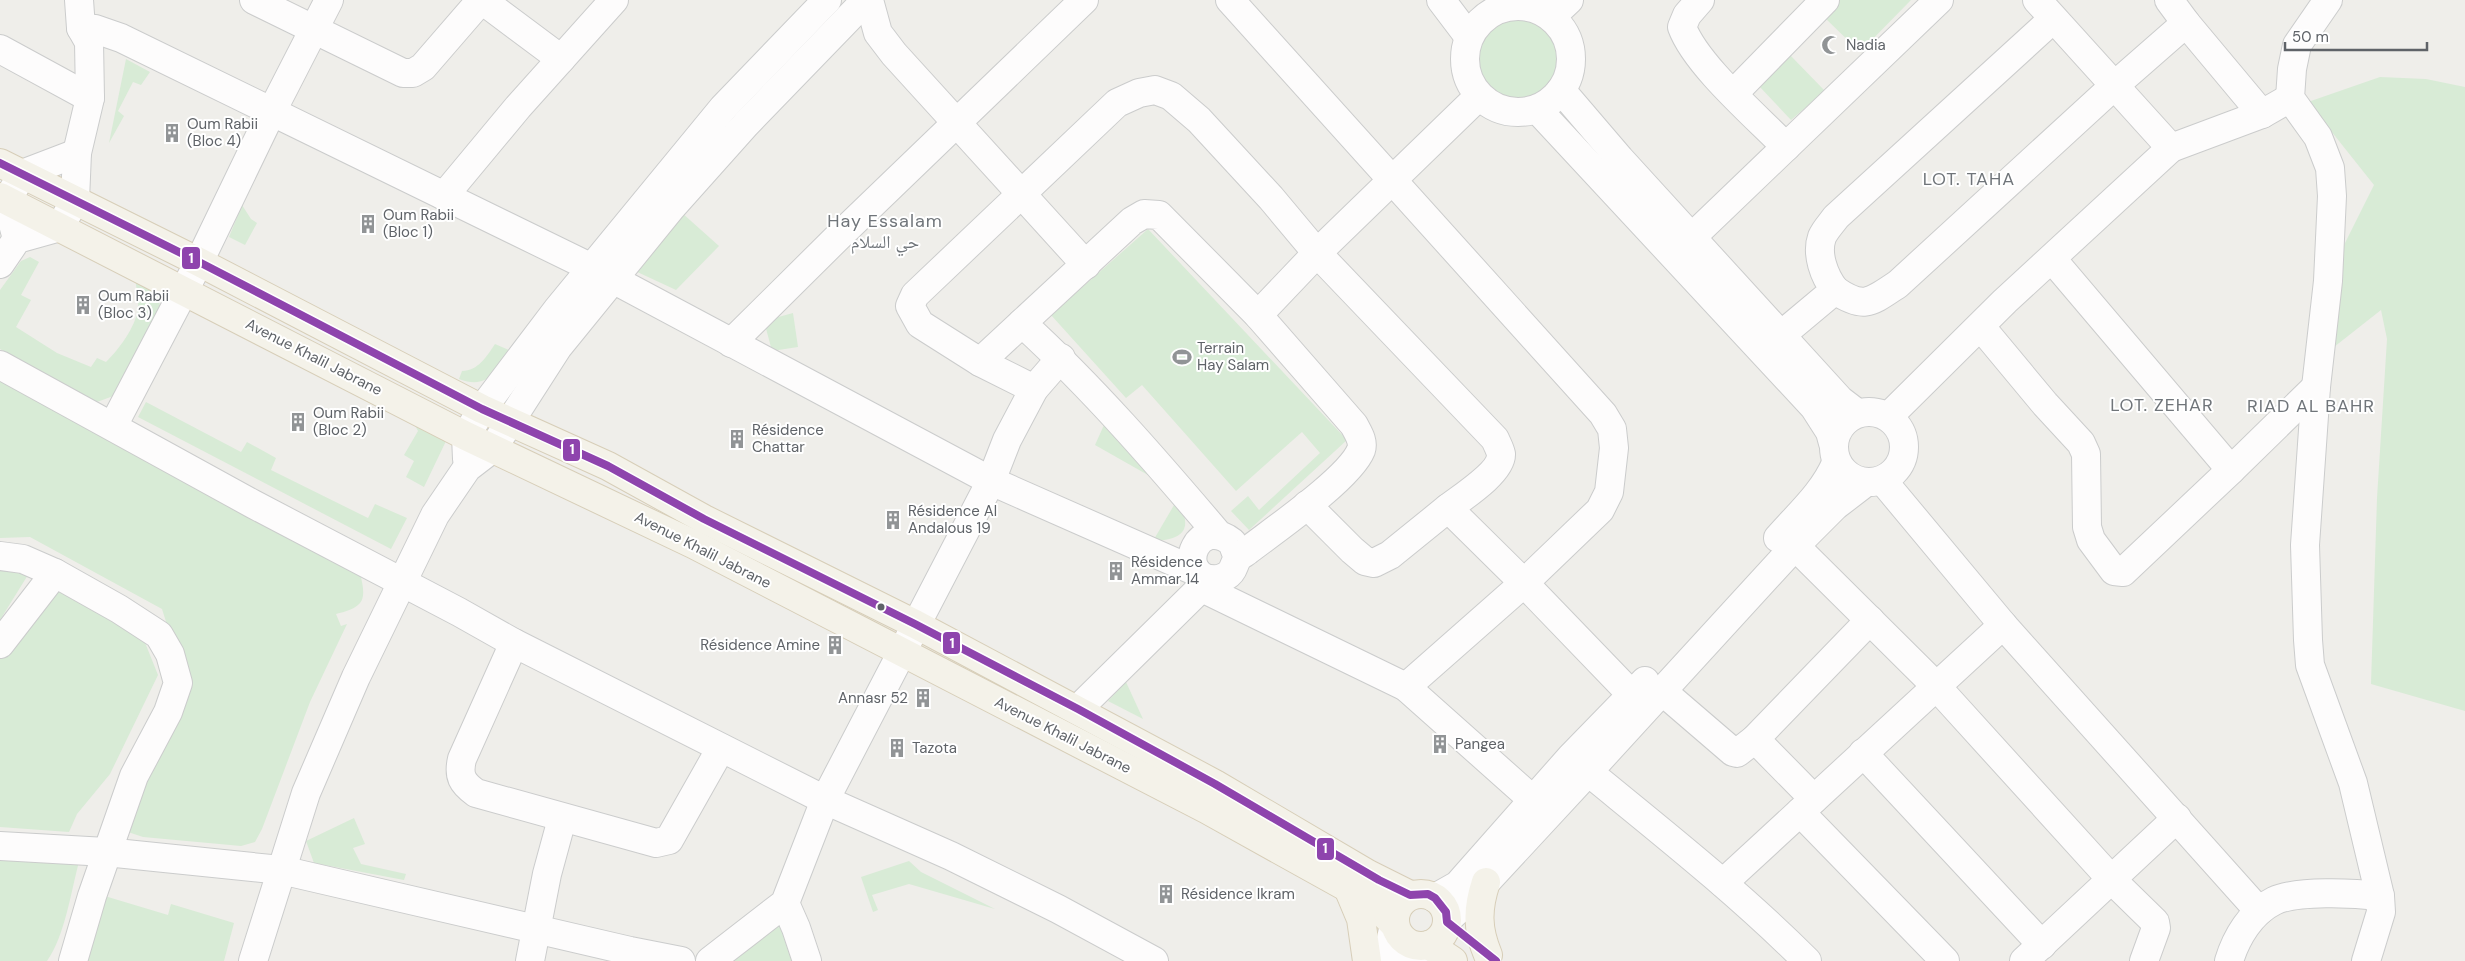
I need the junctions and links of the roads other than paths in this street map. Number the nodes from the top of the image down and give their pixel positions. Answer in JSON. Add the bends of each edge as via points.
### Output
{"nodes":[{"id":1,"x":79,"y":0,"type":"edge"},
{"id":2,"x":92,"y":0,"type":"edge"},
{"id":3,"x":254,"y":0,"type":"edge"},
{"id":4,"x":329,"y":0,"type":"edge"},
{"id":5,"x":482,"y":0,"type":"edge"},
{"id":6,"x":614,"y":0,"type":"edge"},
{"id":7,"x":827,"y":0,"type":"edge"},
{"id":8,"x":868,"y":0,"type":"edge"},
{"id":9,"x":1084,"y":0,"type":"edge"},
{"id":10,"x":1230,"y":0,"type":"edge"},
{"id":11,"x":1440,"y":0,"type":"edge"},
{"id":12,"x":1700,"y":0,"type":"edge"},
{"id":13,"x":1826,"y":0,"type":"edge"},
{"id":14,"x":1938,"y":0,"type":"edge"},
{"id":15,"x":2170,"y":0,"type":"edge"},
{"id":16,"x":2328,"y":0,"type":"edge"},
{"id":17,"x":1491,"y":5,"type":"edge"},
{"id":18,"x":1560,"y":8,"type":"edge"},
{"id":19,"x":2045,"y":9,"type":"edge"},
{"id":20,"x":846,"y":20,"type":"junction"},
{"id":21,"x":2186,"y":23,"type":"junction"},
{"id":22,"x":314,"y":30,"type":"junction"},
{"id":23,"x":88,"y":33,"type":"junction"},
{"id":24,"x":878,"y":33,"type":"junction"},
{"id":25,"x":1468,"y":37,"type":"junction"},
{"id":26,"x":0,"y":50,"type":"edge"},
{"id":27,"x":560,"y":59,"type":"junction"},
{"id":28,"x":2114,"y":86,"type":"junction"},
{"id":29,"x":1561,"y":90,"type":"junction"},
{"id":30,"x":1734,"y":93,"type":"junction"},
{"id":31,"x":1479,"y":96,"type":"junction"},
{"id":32,"x":90,"y":98,"type":"junction"},
{"id":33,"x":2290,"y":98,"type":"junction"},
{"id":34,"x":1537,"y":109,"type":"junction"},
{"id":35,"x":271,"y":113,"type":"junction"},
{"id":36,"x":2262,"y":114,"type":"junction"},
{"id":37,"x":956,"y":124,"type":"junction"},
{"id":38,"x":1786,"y":147,"type":"junction"},
{"id":39,"x":2171,"y":148,"type":"junction"},
{"id":40,"x":77,"y":153,"type":"junction"},
{"id":41,"x":11,"y":169,"type":"edge"},
{"id":42,"x":1392,"y":180,"type":"junction"},
{"id":43,"x":1022,"y":194,"type":"junction"},
{"id":44,"x":444,"y":196,"type":"junction"},
{"id":45,"x":3,"y":199,"type":"edge"},
{"id":46,"x":75,"y":200,"type":"junction"},
{"id":47,"x":60,"y":227,"type":"junction"},
{"id":48,"x":1692,"y":237,"type":"junction"},
{"id":49,"x":17,"y":239,"type":"junction"},
{"id":50,"x":1317,"y":253,"type":"junction"},
{"id":51,"x":2052,"y":259,"type":"junction"},
{"id":52,"x":199,"y":262,"type":"junction"},
{"id":53,"x":0,"y":264,"type":"edge"},
{"id":54,"x":1086,"y":264,"type":"junction"},
{"id":55,"x":602,"y":274,"type":"junction"},
{"id":56,"x":183,"y":289,"type":"junction"},
{"id":57,"x":1834,"y":290,"type":"junction"},
{"id":58,"x":1258,"y":315,"type":"junction"},
{"id":59,"x":1022,"y":323,"type":"junction"},
{"id":60,"x":1981,"y":327,"type":"junction"},
{"id":61,"x":1780,"y":336,"type":"junction"},
{"id":62,"x":731,"y":343,"type":"junction"},
{"id":63,"x":1061,"y":358,"type":"junction"},
{"id":64,"x":980,"y":362,"type":"junction"},
{"id":65,"x":0,"y":365,"type":"edge"},
{"id":66,"x":2316,"y":387,"type":"junction"},
{"id":67,"x":1034,"y":389,"type":"junction"},
{"id":68,"x":482,"y":408,"type":"junction"},
{"id":69,"x":1857,"y":413,"type":"junction"},
{"id":70,"x":1888,"y":418,"type":"junction"},
{"id":71,"x":509,"y":420,"type":"junction"},
{"id":72,"x":113,"y":426,"type":"junction"},
{"id":73,"x":466,"y":436,"type":"junction"},
{"id":74,"x":493,"y":448,"type":"junction"},
{"id":75,"x":1834,"y":453,"type":"junction"},
{"id":76,"x":467,"y":468,"type":"junction"},
{"id":77,"x":2231,"y":470,"type":"junction"},
{"id":78,"x":991,"y":481,"type":"junction"},
{"id":79,"x":1874,"y":482,"type":"junction"},
{"id":80,"x":1307,"y":505,"type":"junction"},
{"id":81,"x":1448,"y":508,"type":"junction"},
{"id":82,"x":1218,"y":534,"type":"junction"},
{"id":83,"x":1795,"y":546,"type":"junction"},
{"id":84,"x":0,"y":556,"type":"edge"},
{"id":85,"x":1238,"y":558,"type":"junction"},
{"id":86,"x":55,"y":573,"type":"junction"},
{"id":87,"x":1203,"y":580,"type":"junction"},
{"id":88,"x":402,"y":583,"type":"junction"},
{"id":89,"x":1524,"y":583,"type":"junction"},
{"id":90,"x":1870,"y":620,"type":"junction"},
{"id":91,"x":915,"y":624,"type":"junction"},
{"id":92,"x":2003,"y":625,"type":"junction"},
{"id":93,"x":514,"y":643,"type":"junction"},
{"id":94,"x":0,"y":644,"type":"edge"},
{"id":95,"x":901,"y":650,"type":"junction"},
{"id":96,"x":1936,"y":686,"type":"junction"},
{"id":97,"x":1406,"y":687,"type":"junction"},
{"id":98,"x":1662,"y":691,"type":"junction"},
{"id":99,"x":1632,"y":695,"type":"junction"},
{"id":100,"x":1078,"y":709,"type":"junction"},
{"id":101,"x":1755,"y":739,"type":"junction"},
{"id":102,"x":721,"y":748,"type":"junction"},
{"id":103,"x":1863,"y":754,"type":"junction"},
{"id":104,"x":1580,"y":765,"type":"junction"},
{"id":105,"x":825,"y":800,"type":"junction"},
{"id":106,"x":1533,"y":800,"type":"junction"},
{"id":107,"x":1807,"y":805,"type":"junction"},
{"id":108,"x":2177,"y":818,"type":"junction"},
{"id":109,"x":562,"y":819,"type":"junction"},
{"id":110,"x":0,"y":846,"type":"edge"},
{"id":111,"x":106,"y":852,"type":"junction"},
{"id":112,"x":281,"y":870,"type":"junction"},
{"id":113,"x":2112,"y":880,"type":"junction"},
{"id":114,"x":1486,"y":882,"type":"junction"},
{"id":115,"x":1723,"y":883,"type":"junction"},
{"id":116,"x":1348,"y":888,"type":"junction"},
{"id":117,"x":2380,"y":896,"type":"junction"},
{"id":118,"x":785,"y":903,"type":"junction"},
{"id":119,"x":1435,"y":909,"type":"junction"},
{"id":120,"x":2259,"y":911,"type":"junction"},
{"id":121,"x":1394,"y":925,"type":"junction"},
{"id":122,"x":535,"y":928,"type":"junction"},
{"id":123,"x":1429,"y":945,"type":"junction"},
{"id":124,"x":2033,"y":953,"type":"edge"},
{"id":125,"x":1492,"y":958,"type":"edge"},
{"id":126,"x":73,"y":961,"type":"edge"},
{"id":127,"x":253,"y":961,"type":"edge"},
{"id":128,"x":530,"y":961,"type":"edge"},
{"id":129,"x":681,"y":961,"type":"edge"},
{"id":130,"x":710,"y":961,"type":"edge"},
{"id":131,"x":807,"y":961,"type":"edge"},
{"id":132,"x":1154,"y":961,"type":"edge"},
{"id":133,"x":1367,"y":961,"type":"edge"},
{"id":134,"x":1379,"y":961,"type":"edge"},
{"id":135,"x":1406,"y":961,"type":"edge"},
{"id":136,"x":1453,"y":961,"type":"edge"},
{"id":137,"x":1806,"y":961,"type":"edge"},
{"id":138,"x":1945,"y":961,"type":"edge"},
{"id":139,"x":2144,"y":961,"type":"edge"},
{"id":140,"x":2229,"y":961,"type":"edge"},
{"id":141,"x":2366,"y":961,"type":"edge"}],
"edges":[{"from":1,"to":23,"type":"street"},
{"from":2,"to":23,"type":"street"},
{"from":3,"to":22,"type":"street"},
{"from":4,"to":22,"type":"street"},
{"from":5,"to":22,"type":"street","via":[[423,67],[413,73],[403,73]]},
{"from":5,"to":27,"type":"street"},
{"from":6,"to":27,"type":"street"},
{"from":7,"to":20,"type":"street"},
{"from":7,"to":55,"type":"street","via":[[723,108]]},
{"from":8,"to":20,"type":"street"},
{"from":8,"to":24,"type":"street"},
{"from":9,"to":37,"type":"street"},
{"from":10,"to":42,"type":"street"},
{"from":11,"to":25,"type":"street"},
{"from":12,"to":30,"type":"street","via":[[1687,15],[1682,28],[1700,59]]},
{"from":13,"to":30,"type":"street"},
{"from":14,"to":38,"type":"street"},
{"from":15,"to":21,"type":"street"},
{"from":16,"to":33,"type":"street","via":[[2297,45]]},
{"from":17,"to":18,"type":"street"},
{"from":17,"to":25,"type":"street"},
{"from":18,"to":29,"type":"street","via":[[1571,67]]},
{"from":19,"to":28,"type":"street"},
{"from":19,"to":57,"type":"street","via":[[1836,217],[1822,237],[1819,254]]},
{"from":20,"to":24,"type":"street"},
{"from":20,"to":55,"type":"street","via":[[671,208]]},
{"from":21,"to":28,"type":"street"},
{"from":21,"to":36,"type":"street"},
{"from":22,"to":35,"type":"street"},
{"from":23,"to":32,"type":"street"},
{"from":23,"to":35,"type":"street","via":[[121,38]]},
{"from":24,"to":37,"type":"street"},
{"from":25,"to":31,"type":"street","via":[[1464,52],[1465,68],[1470,84]]},
{"from":26,"to":32,"type":"street"},
{"from":27,"to":44,"type":"street"},
{"from":28,"to":39,"type":"street"},
{"from":28,"to":57,"type":"street","via":[[1898,284],[1864,302],[1851,301]]},
{"from":29,"to":34,"type":"street","via":[[1553,100]]},
{"from":29,"to":48,"type":"street"},
{"from":30,"to":38,"type":"street"},
{"from":31,"to":34,"type":"street","via":[[1506,111],[1522,113]]},
{"from":31,"to":42,"type":"street"},
{"from":32,"to":40,"type":"street"},
{"from":33,"to":36,"type":"street"},
{"from":33,"to":66,"type":"street","via":[[2318,137],[2330,168],[2330,265]]},
{"from":34,"to":75,"type":"street","via":[[1814,407],[1830,432]]},
{"from":35,"to":44,"type":"street"},
{"from":35,"to":52,"type":"street"},
{"from":36,"to":39,"type":"street"},
{"from":37,"to":43,"type":"street"},
{"from":37,"to":62,"type":"street"},
{"from":38,"to":48,"type":"street"},
{"from":39,"to":51,"type":"street"},
{"from":40,"to":41,"type":"street"},
{"from":40,"to":46,"type":"street"},
{"from":41,"to":45,"type":"street"},
{"from":41,"to":46,"type":"main road","name":"Avenue Khalil Jabrane"},
{"from":42,"to":50,"type":"street"},
{"from":42,"to":89,"type":"street","via":[[1603,414],[1612,429],[1614,448],[1609,492],[1600,510]]},
{"from":43,"to":50,"type":"street","via":[[1117,103],[1155,90],[1171,96],[1198,120]]},
{"from":43,"to":54,"type":"street"},
{"from":43,"to":64,"type":"street","via":[[915,295],[910,306],[920,324]]},
{"from":44,"to":55,"type":"street"},
{"from":45,"to":47,"type":"main road","name":"Avenue Khalil Jabrane"},
{"from":45,"to":49,"type":"street"},
{"from":46,"to":47,"type":"street"},
{"from":46,"to":52,"type":"main road","name":"Avenue Khalil Jabrane"},
{"from":47,"to":49,"type":"street"},
{"from":47,"to":56,"type":"main road","name":"Avenue Khalil Jabrane"},
{"from":48,"to":61,"type":"street"},
{"from":49,"to":53,"type":"street"},
{"from":50,"to":58,"type":"street"},
{"from":50,"to":81,"type":"street","via":[[1495,439],[1501,453],[1500,463]]},
{"from":51,"to":60,"type":"street"},
{"from":51,"to":77,"type":"street"},
{"from":52,"to":56,"type":"street"},
{"from":52,"to":68,"type":"main road","name":"Avenue Khalil Jabrane"},
{"from":54,"to":58,"type":"street","via":[[1132,221],[1151,213],[1169,224]]},
{"from":54,"to":59,"type":"street"},
{"from":55,"to":62,"type":"street"},
{"from":55,"to":68,"type":"street"},
{"from":55,"to":71,"type":"street"},
{"from":56,"to":72,"type":"street"},
{"from":56,"to":73,"type":"main road","name":"Avenue Khalil Jabrane"},
{"from":57,"to":61,"type":"street"},
{"from":58,"to":80,"type":"street","via":[[1361,438],[1362,448],[1357,457]]},
{"from":59,"to":63,"type":"street"},
{"from":59,"to":64,"type":"street"},
{"from":60,"to":70,"type":"street"},
{"from":60,"to":77,"type":"street","via":[[2044,404],[2081,443],[2086,454],[2087,527],[2091,540],[2114,571],[2124,572]]},
{"from":61,"to":69,"type":"street","via":[[1840,400]]},
{"from":62,"to":78,"type":"street"},
{"from":63,"to":67,"type":"street"},
{"from":63,"to":82,"type":"street","via":[[1152,456]]},
{"from":64,"to":67,"type":"street"},
{"from":65,"to":72,"type":"street"},
{"from":66,"to":77,"type":"street"},
{"from":66,"to":117,"type":"street","via":[[2305,545],[2310,665],[2353,783]]},
{"from":67,"to":78,"type":"street","via":[[1007,440]]},
{"from":68,"to":71,"type":"main road","name":"Avenue Khalil Jabrane"},
{"from":68,"to":73,"type":"street"},
{"from":69,"to":70,"type":"street","via":[[1875,412]]},
{"from":69,"to":75,"type":"street","via":[[1841,425]]},
{"from":70,"to":79,"type":"street","via":[[1903,434],[1905,452],[1898,469]]},
{"from":71,"to":74,"type":"street"},
{"from":71,"to":91,"type":"main road","name":"Avenue Khalil Jabrane","via":[[608,466],[704,519]]},
{"from":72,"to":88,"type":"street"},
{"from":73,"to":74,"type":"main road","name":"Avenue Khalil Jabrane"},
{"from":73,"to":76,"type":"street"},
{"from":74,"to":76,"type":"street"},
{"from":74,"to":95,"type":"main road","name":"Avenue Khalil Jabrane","via":[[693,544]]},
{"from":75,"to":79,"type":"street","via":[[1848,477]]},
{"from":75,"to":99,"type":"street","via":[[1830,477],[1814,498]]},
{"from":76,"to":88,"type":"street","via":[[434,515]]},
{"from":78,"to":87,"type":"street"},
{"from":78,"to":91,"type":"street"},
{"from":79,"to":83,"type":"street","via":[[1834,506]]},
{"from":79,"to":92,"type":"street"},
{"from":80,"to":81,"type":"street","via":[[1352,550],[1365,561],[1374,563],[1390,555]]},
{"from":80,"to":85,"type":"street"},
{"from":81,"to":89,"type":"street"},
{"from":82,"to":85,"type":"street","via":[[1232,542]]},
{"from":82,"to":87,"type":"street","via":[[1207,536],[1195,546],[1192,562]]},
{"from":83,"to":90,"type":"street"},
{"from":83,"to":98,"type":"street"},
{"from":84,"to":86,"type":"street","via":[[23,559]]},
{"from":85,"to":87,"type":"street","via":[[1232,572],[1218,580]]},
{"from":86,"to":94,"type":"street"},
{"from":86,"to":111,"type":"street","via":[[159,635],[170,654],[178,683],[168,712],[134,776]]},
{"from":87,"to":97,"type":"street"},
{"from":87,"to":100,"type":"street"},
{"from":88,"to":93,"type":"street"},
{"from":88,"to":112,"type":"street","via":[[356,676],[306,793]]},
{"from":89,"to":97,"type":"street"},
{"from":89,"to":99,"type":"street"},
{"from":90,"to":96,"type":"street"},
{"from":90,"to":101,"type":"street"},
{"from":91,"to":95,"type":"street"},
{"from":91,"to":100,"type":"main road","name":"Avenue Khalil Jabrane"},
{"from":92,"to":96,"type":"street"},
{"from":92,"to":108,"type":"street"},
{"from":93,"to":102,"type":"street"},
{"from":93,"to":109,"type":"street","via":[[459,770],[463,784],[476,793]]},
{"from":95,"to":105,"type":"street"},
{"from":95,"to":116,"type":"main road","name":"Avenue Khalil Jabrane","via":[[1206,809]]},
{"from":96,"to":103,"type":"street"},
{"from":96,"to":113,"type":"street"},
{"from":97,"to":106,"type":"street"},
{"from":98,"to":101,"type":"street","via":[[1733,752],[1737,753]]},
{"from":98,"to":104,"type":"street"},
{"from":99,"to":104,"type":"street"},
{"from":100,"to":119,"type":"main road","name":"Avenue Khalil Jabrane"},
{"from":101,"to":107,"type":"street"},
{"from":102,"to":105,"type":"street"},
{"from":102,"to":109,"type":"street","via":[[668,840],[656,843]]},
{"from":103,"to":107,"type":"street"},
{"from":103,"to":124,"type":"street"},
{"from":104,"to":106,"type":"street"},
{"from":104,"to":114,"type":"street"},
{"from":104,"to":115,"type":"street"},
{"from":105,"to":118,"type":"street"},
{"from":105,"to":132,"type":"street","via":[[951,856]]},
{"from":106,"to":119,"type":"street"},
{"from":107,"to":115,"type":"street"},
{"from":107,"to":138,"type":"street"},
{"from":108,"to":113,"type":"street"},
{"from":108,"to":120,"type":"street"},
{"from":109,"to":122,"type":"street"},
{"from":110,"to":111,"type":"street"},
{"from":111,"to":112,"type":"street"},
{"from":111,"to":126,"type":"street"},
{"from":112,"to":122,"type":"street"},
{"from":112,"to":127,"type":"street"},
{"from":113,"to":124,"type":"street"},
{"from":113,"to":139,"type":"street","via":[[2155,922],[2156,928]]},
{"from":114,"to":119,"type":"street"},
{"from":114,"to":125,"type":"main road","via":[[1478,917],[1482,940]]},
{"from":115,"to":137,"type":"street"},
{"from":116,"to":121,"type":"main road","name":"Avenue Khalil Jabrane","via":[[1378,908]]},
{"from":116,"to":133,"type":"main road","via":[[1361,920]]},
{"from":117,"to":120,"type":"street","via":[[2294,896],[2274,900]]},
{"from":117,"to":141,"type":"street","via":[[2381,912]]},
{"from":118,"to":130,"type":"street"},
{"from":118,"to":131,"type":"street"},
{"from":119,"to":121,"type":"main road","via":[[1397,907]]},
{"from":119,"to":123,"type":"main road","via":[[1442,936]]},
{"from":119,"to":125,"type":"main road","name":"Avenue Khalil Jabrane"},
{"from":120,"to":140,"type":"street","via":[[2241,933]]},
{"from":121,"to":123,"type":"main road","via":[[1408,943]]},
{"from":121,"to":134,"type":"street","via":[[1390,942]]},
{"from":122,"to":128,"type":"street"},
{"from":122,"to":129,"type":"street"},
{"from":123,"to":135,"type":"street"},
{"from":123,"to":136,"type":"main road"}]}
